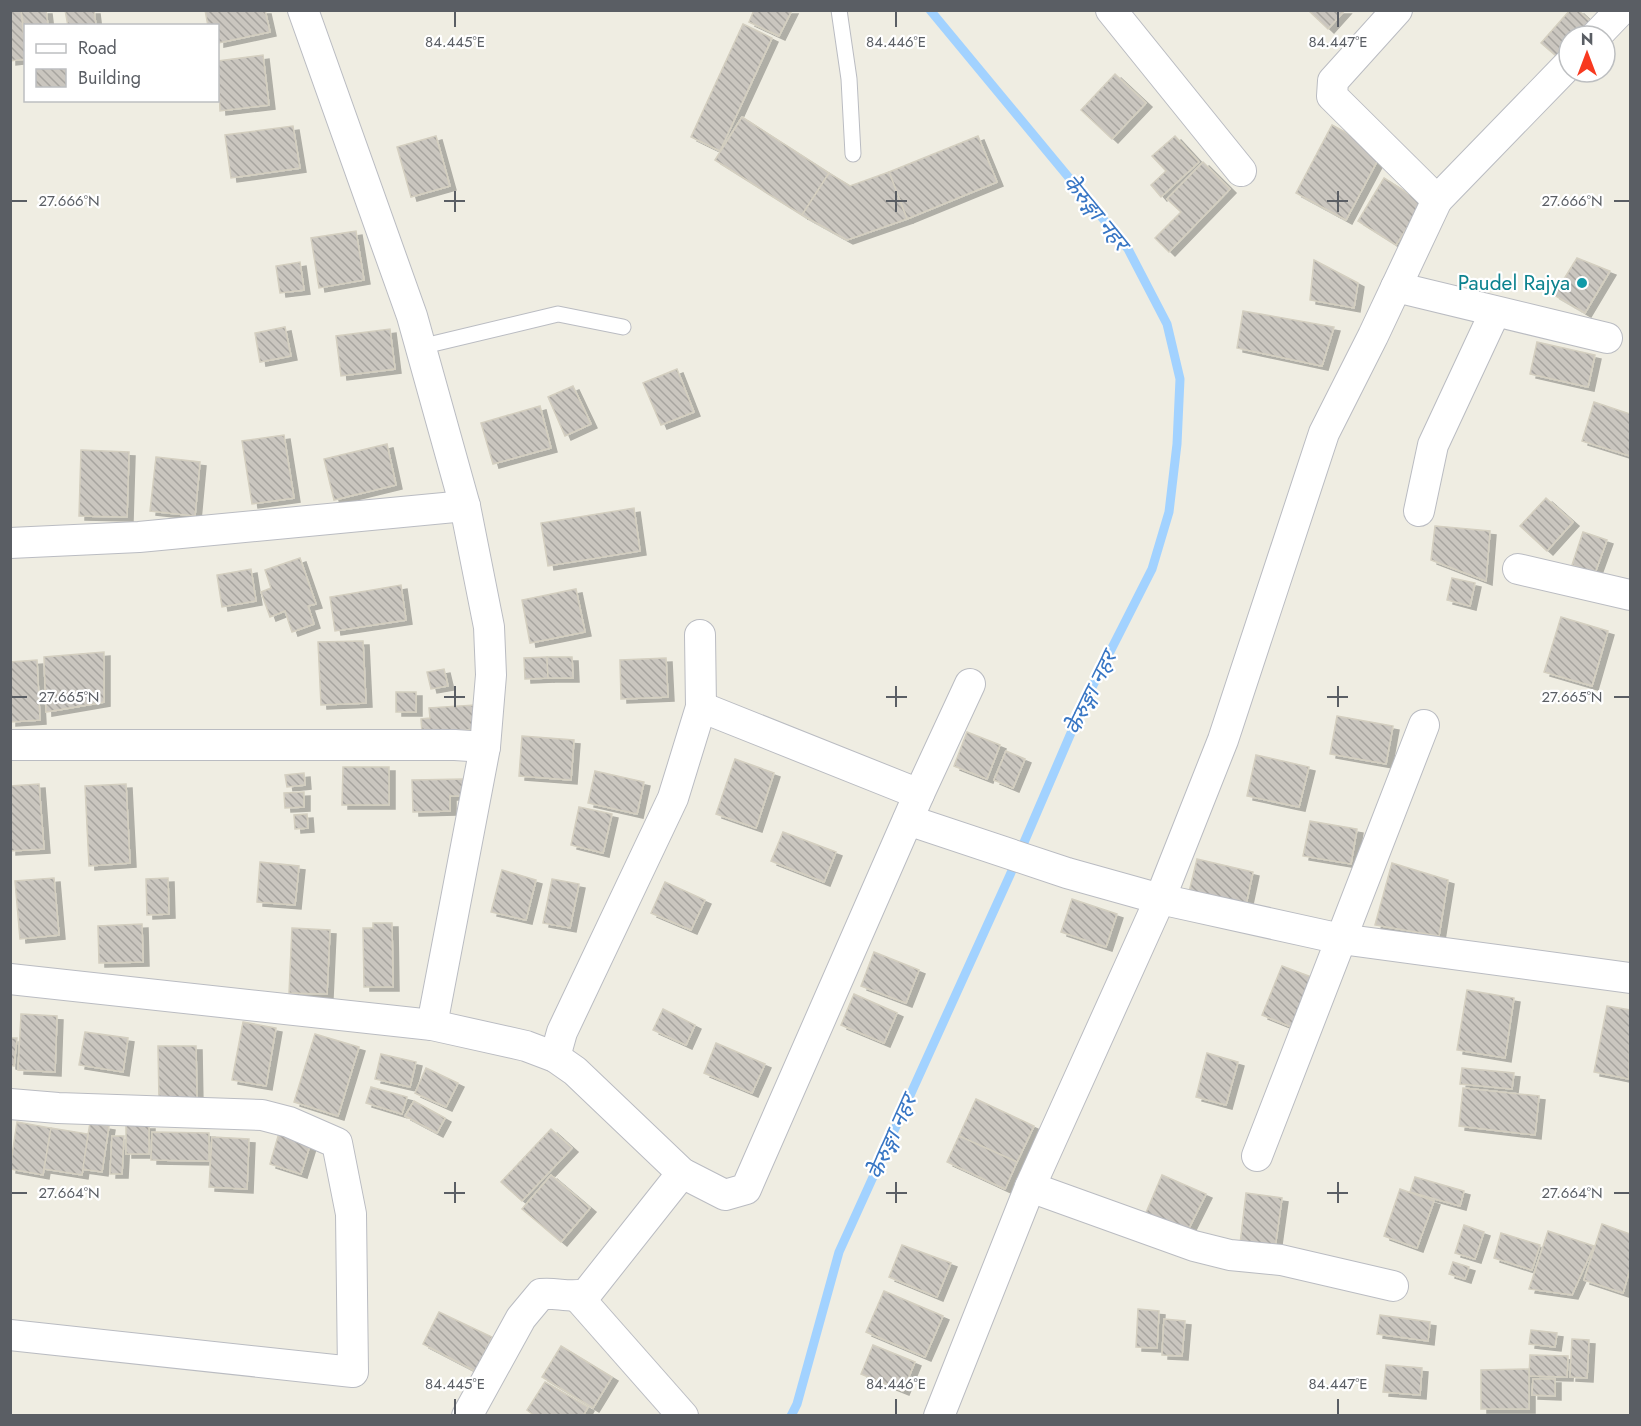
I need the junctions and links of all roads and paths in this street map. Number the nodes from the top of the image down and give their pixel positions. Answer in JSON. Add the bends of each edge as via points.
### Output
{"nodes":[{"id":1,"x":303,"y":10,"type":"edge"},
{"id":2,"x":839,"y":10,"type":"edge"},
{"id":3,"x":1397,"y":10,"type":"edge"},
{"id":4,"x":1621,"y":10,"type":"edge"},
{"id":5,"x":1110,"y":11,"type":"edge"},
{"id":6,"x":1608,"y":24,"type":"edge"},
{"id":7,"x":1557,"y":76,"type":"edge"},
{"id":8,"x":854,"y":154,"type":"dead end"},
{"id":9,"x":1241,"y":171,"type":"dead end"},
{"id":10,"x":1437,"y":200,"type":"junction"},
{"id":11,"x":1396,"y":287,"type":"junction"},
{"id":12,"x":1495,"y":312,"type":"junction"},
{"id":13,"x":623,"y":327,"type":"dead end"},
{"id":14,"x":1607,"y":339,"type":"dead end"},
{"id":15,"x":420,"y":347,"type":"junction"},
{"id":16,"x":465,"y":506,"type":"junction"},
{"id":17,"x":1419,"y":510,"type":"dead end"},
{"id":18,"x":10,"y":543,"type":"edge"},
{"id":19,"x":1518,"y":569,"type":"dead end"},
{"id":20,"x":1630,"y":595,"type":"edge"},
{"id":21,"x":700,"y":635,"type":"dead end"},
{"id":22,"x":970,"y":684,"type":"dead end"},
{"id":23,"x":701,"y":707,"type":"junction"},
{"id":24,"x":1424,"y":725,"type":"dead end"},
{"id":25,"x":10,"y":745,"type":"edge"},
{"id":26,"x":485,"y":747,"type":"junction"},
{"id":27,"x":913,"y":807,"type":"junction"},
{"id":28,"x":1160,"y":899,"type":"junction"},
{"id":29,"x":1341,"y":939,"type":"junction"},
{"id":30,"x":1630,"y":978,"type":"edge"},
{"id":31,"x":10,"y":979,"type":"edge"},
{"id":32,"x":432,"y":1025,"type":"junction"},
{"id":33,"x":555,"y":1057,"type":"junction"},
{"id":34,"x":10,"y":1104,"type":"edge"},
{"id":35,"x":1257,"y":1156,"type":"dead end"},
{"id":36,"x":682,"y":1173,"type":"junction"},
{"id":37,"x":1030,"y":1187,"type":"junction"},
{"id":38,"x":1393,"y":1286,"type":"dead end"},
{"id":39,"x":578,"y":1297,"type":"junction"},
{"id":40,"x":10,"y":1335,"type":"edge"},
{"id":41,"x":466,"y":1416,"type":"edge"},
{"id":42,"x":683,"y":1416,"type":"edge"},
{"id":43,"x":939,"y":1416,"type":"edge"}],
"edges":[{"from":1,"to":15,"type":"street"},
{"from":2,"to":8,"type":"lane"},
{"from":3,"to":10,"type":"street","via":[[1333,81],[1332,96]]},
{"from":4,"to":6,"type":"street"},
{"from":5,"to":9,"type":"street"},
{"from":7,"to":10,"type":"street"},
{"from":10,"to":11,"type":"street"},
{"from":11,"to":12,"type":"street"},
{"from":11,"to":28,"type":"street","via":[[1324,433],[1223,740]]},
{"from":12,"to":14,"type":"street"},
{"from":12,"to":17,"type":"street","via":[[1433,445]]},
{"from":13,"to":15,"type":"lane","via":[[558,314]]},
{"from":15,"to":16,"type":"street"},
{"from":16,"to":18,"type":"street","via":[[139,537]]},
{"from":16,"to":26,"type":"street","via":[[489,627],[491,675]]},
{"from":19,"to":20,"type":"street"},
{"from":21,"to":23,"type":"street"},
{"from":22,"to":27,"type":"street"},
{"from":23,"to":27,"type":"street"},
{"from":23,"to":33,"type":"street","via":[[673,798],[562,1032]]},
{"from":24,"to":29,"type":"street"},
{"from":25,"to":26,"type":"street"},
{"from":26,"to":32,"type":"street"},
{"from":27,"to":28,"type":"street","via":[[1005,852]]},
{"from":27,"to":36,"type":"street","via":[[746,1189],[726,1195]]},
{"from":28,"to":29,"type":"street"},
{"from":28,"to":37,"type":"street"},
{"from":29,"to":30,"type":"street"},
{"from":29,"to":35,"type":"street"},
{"from":31,"to":32,"type":"street"},
{"from":32,"to":33,"type":"street","via":[[526,1046]]},
{"from":33,"to":36,"type":"street","via":[[575,1071]]},
{"from":34,"to":40,"type":"street","via":[[262,1115],[337,1143],[351,1214],[353,1372]]},
{"from":36,"to":39,"type":"street","via":[[587,1293]]},
{"from":37,"to":38,"type":"street","via":[[1194,1246],[1230,1255],[1281,1260]]},
{"from":37,"to":43,"type":"street"},
{"from":39,"to":41,"type":"street","via":[[541,1294],[521,1318]]},
{"from":39,"to":42,"type":"street"}]}
